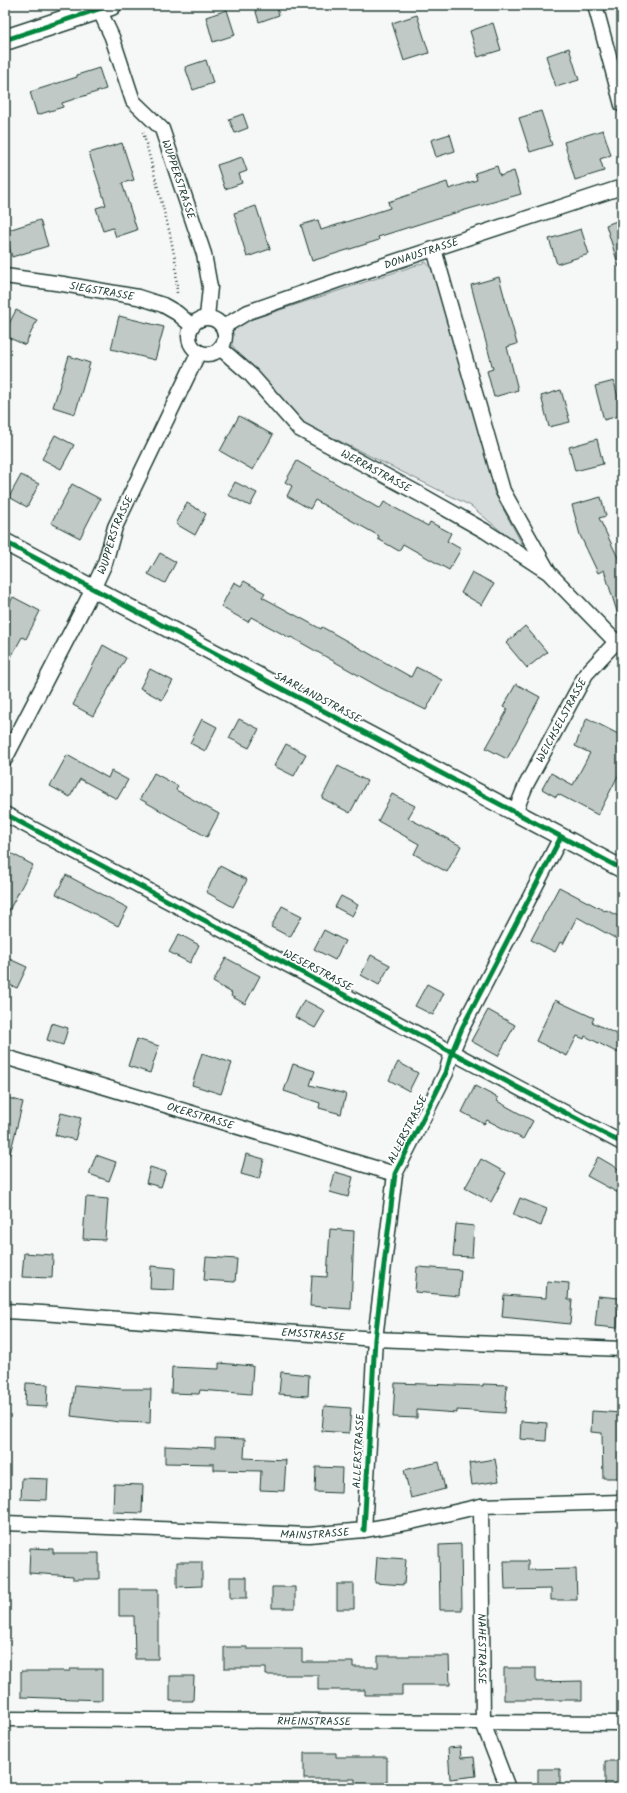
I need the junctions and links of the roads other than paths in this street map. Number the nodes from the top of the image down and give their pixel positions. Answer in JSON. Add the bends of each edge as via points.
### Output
{"nodes":[{"id":1,"x":594,"y":5,"type":"edge"},
{"id":2,"x":102,"y":6,"type":"edge"},
{"id":3,"x":5,"y":40,"type":"edge"},
{"id":4,"x":622,"y":105,"type":"edge"},
{"id":5,"x":622,"y":187,"type":"edge"},
{"id":6,"x":434,"y":249,"type":"junction"},
{"id":7,"x":5,"y":276,"type":"edge"},
{"id":8,"x":207,"y":317,"type":"junction"},
{"id":9,"x":191,"y":326,"type":"junction"},
{"id":10,"x":223,"y":327,"type":"junction"},
{"id":11,"x":220,"y":348,"type":"junction"},
{"id":12,"x":199,"y":352,"type":"junction"},
{"id":13,"x":5,"y":542,"type":"edge"},
{"id":14,"x":549,"y":573,"type":"junction"},
{"id":15,"x":93,"y":589,"type":"junction"},
{"id":16,"x":619,"y":641,"type":"edge"},
{"id":17,"x":5,"y":759,"type":"edge"},
{"id":18,"x":515,"y":812,"type":"junction"},
{"id":19,"x":5,"y":814,"type":"edge"},
{"id":20,"x":561,"y":837,"type":"junction"},
{"id":21,"x":622,"y":869,"type":"edge"},
{"id":22,"x":452,"y":1052,"type":"junction"},
{"id":23,"x":5,"y":1057,"type":"edge"},
{"id":24,"x":622,"y":1143,"type":"edge"},
{"id":25,"x":395,"y":1174,"type":"junction"},
{"id":26,"x":5,"y":1311,"type":"edge"},
{"id":27,"x":375,"y":1339,"type":"junction"},
{"id":28,"x":622,"y":1349,"type":"edge"},
{"id":29,"x":622,"y":1502,"type":"edge"},
{"id":30,"x":481,"y":1506,"type":"junction"},
{"id":31,"x":5,"y":1523,"type":"edge"},
{"id":32,"x":364,"y":1530,"type":"junction"},
{"id":33,"x":5,"y":1719,"type":"edge"},
{"id":34,"x":483,"y":1723,"type":"junction"},
{"id":35,"x":622,"y":1723,"type":"edge"},
{"id":36,"x":508,"y":1788,"type":"edge"}],
"edges":[{"from":1,"to":4,"type":"street"},
{"from":2,"to":3,"type":"main road"},
{"from":2,"to":8,"type":"street","name":"WUPPERSTRASSE","via":[[134,101],[162,129],[204,254],[210,287]]},
{"from":5,"to":6,"type":"street","name":"DONAUSTRASSE"},
{"from":6,"to":10,"type":"street","name":"DONAUSTRASSE","via":[[248,312]]},
{"from":6,"to":14,"type":"street","name":"WERRASTRASSE","via":[[503,490]]},
{"from":7,"to":9,"type":"street","name":"SIEGSTRASSE","via":[[132,296],[177,312]]},
{"from":8,"to":9,"type":"street","via":[[201,318]]},
{"from":8,"to":10,"type":"street","via":[[214,318]]},
{"from":9,"to":12,"type":"street","via":[[190,344]]},
{"from":10,"to":11,"type":"street","via":[[225,337]]},
{"from":11,"to":12,"type":"street","via":[[212,353]]},
{"from":11,"to":14,"type":"street","name":"WERRASTRASSE","via":[[252,375],[299,429],[485,531]]},
{"from":12,"to":15,"type":"street","name":"WUPPERSTRASSE","via":[[115,527],[105,563]]},
{"from":13,"to":15,"type":"street","name":"SAARLANDSTRASSE"},
{"from":14,"to":16,"type":"street","name":"WERRASTRASSE"},
{"from":15,"to":17,"type":"street","name":"WUPPERSTRASSE"},
{"from":15,"to":18,"type":"street","name":"SAARLANDSTRASSE"},
{"from":16,"to":18,"type":"street","name":"WEICHSELSTRASSE","via":[[586,674],[526,784]]},
{"from":18,"to":20,"type":"street","name":"SAARLANDSTRASSE"},
{"from":19,"to":22,"type":"street","name":"WESERSTRASSE"},
{"from":20,"to":21,"type":"street","name":"SAARLANDSTRASSE"},
{"from":20,"to":22,"type":"street","name":"ALLERSTRASSE"},
{"from":22,"to":24,"type":"street","name":"WESERSTRASSE"},
{"from":22,"to":25,"type":"street","name":"ALLERSTRASSE","via":[[446,1073]]},
{"from":23,"to":25,"type":"street","name":"OKERSTRASSE"},
{"from":25,"to":27,"type":"street","name":"ALLERSTRASSE"},
{"from":26,"to":27,"type":"street","name":"EMSSTRASSE"},
{"from":27,"to":28,"type":"street","name":"EMSSTRASSE"},
{"from":27,"to":32,"type":"street","name":"ALLERSTRASSE"},
{"from":29,"to":30,"type":"street","name":"MAINSTRASSE"},
{"from":30,"to":32,"type":"street","name":"MAINSTRASSE"},
{"from":30,"to":34,"type":"street","name":"NAHESTRASSE"},
{"from":31,"to":32,"type":"street","name":"MAINSTRASSE","via":[[309,1535]]},
{"from":33,"to":34,"type":"street","name":"RHEINSTRASSE"},
{"from":34,"to":35,"type":"street","name":"RHEINSTRASSE"},
{"from":34,"to":36,"type":"street","name":"NAHESTRASSE"}]}
